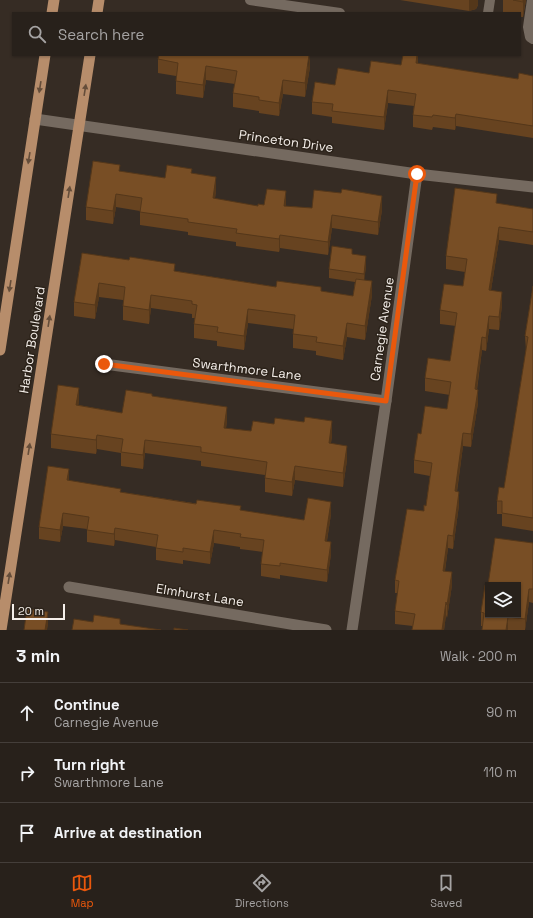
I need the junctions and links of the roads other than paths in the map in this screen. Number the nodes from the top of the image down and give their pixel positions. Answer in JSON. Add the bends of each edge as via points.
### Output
{"nodes":[{"id":1,"x":54,"y":0,"type":"edge"},
{"id":2,"x":99,"y":0,"type":"edge"},
{"id":3,"x":250,"y":0,"type":"edge"},
{"id":4,"x":490,"y":0,"type":"edge"},
{"id":5,"x":532,"y":0,"type":"edge"},
{"id":6,"x":52,"y":12,"type":"edge"},
{"id":7,"x":97,"y":12,"type":"edge"},
{"id":8,"x":333,"y":12,"type":"edge"},
{"id":9,"x":488,"y":12,"type":"edge"},
{"id":10,"x":533,"y":39,"type":"edge"},
{"id":11,"x":45,"y":56,"type":"edge"},
{"id":12,"x":90,"y":56,"type":"edge"},
{"id":13,"x":35,"y":119,"type":"junction"},
{"id":14,"x":79,"y":125,"type":"junction"},
{"id":15,"x":417,"y":174,"type":"junction"},
{"id":16,"x":533,"y":187,"type":"edge"},
{"id":17,"x":0,"y":350,"type":"edge"},
{"id":18,"x":104,"y":364,"type":"dead end"},
{"id":19,"x":386,"y":401,"type":"junction"},
{"id":20,"x":69,"y":587,"type":"dead end"},
{"id":21,"x":1,"y":630,"type":"edge"},
{"id":22,"x":326,"y":630,"type":"edge"},
{"id":23,"x":352,"y":630,"type":"edge"}],
"edges":[{"from":1,"to":6,"type":"main road"},
{"from":2,"to":7,"type":"main road"},
{"from":3,"to":8,"type":"lane"},
{"from":4,"to":9,"type":"lane"},
{"from":5,"to":10,"type":"lane","via":[[528,27]]},
{"from":11,"to":13,"type":"main road","one_way":true},
{"from":14,"to":12,"type":"main road","name":"Harbor Boulevard","one_way":true},
{"from":13,"to":14,"type":"street","name":"Princeton Drive"},
{"from":13,"to":17,"type":"main road","one_way":true},
{"from":14,"to":15,"type":"street","name":"Princeton Drive"},
{"from":21,"to":14,"type":"main road","name":"Harbor Boulevard","one_way":true},
{"from":15,"to":16,"type":"street","name":"Princeton Drive"},
{"from":15,"to":19,"type":"street","name":"Carnegie Avenue"},
{"from":18,"to":19,"type":"street","name":"Swarthmore Lane"},
{"from":19,"to":23,"type":"street","name":"Carnegie Avenue"},
{"from":20,"to":22,"type":"street","name":"Elmhurst Lane"}]}
